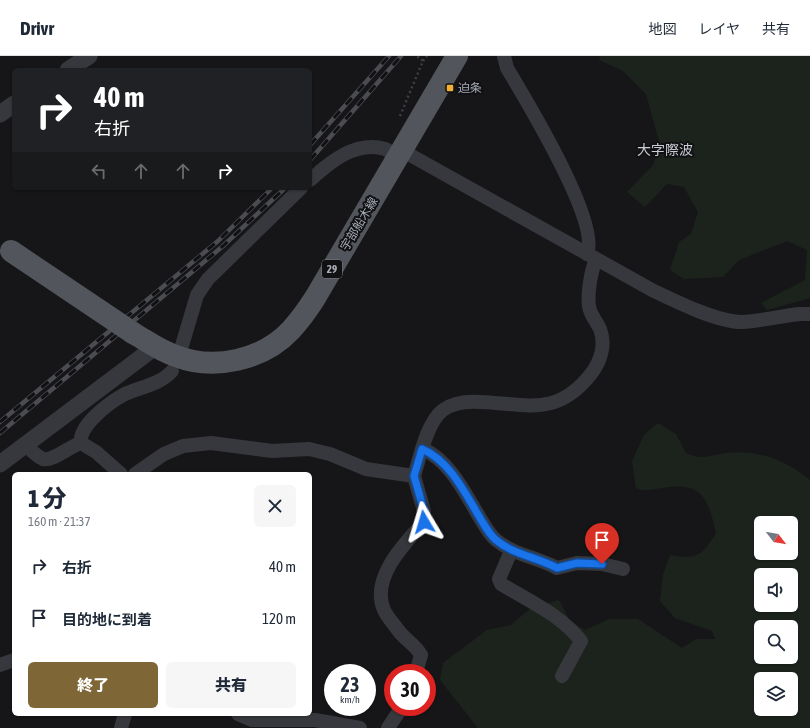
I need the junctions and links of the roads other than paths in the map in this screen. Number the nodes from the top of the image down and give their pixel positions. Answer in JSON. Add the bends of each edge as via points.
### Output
{"nodes":[{"id":1,"x":458,"y":56,"type":"edge"},
{"id":2,"x":504,"y":56,"type":"edge"},
{"id":3,"x":12,"y":105,"type":"edge"},
{"id":4,"x":0,"y":114,"type":"edge"},
{"id":5,"x":401,"y":154,"type":"junction"},
{"id":6,"x":312,"y":178,"type":"edge"},
{"id":7,"x":299,"y":190,"type":"edge"},
{"id":8,"x":6,"y":248,"type":"edge"},
{"id":9,"x":592,"y":257,"type":"junction"},
{"id":10,"x":810,"y":314,"type":"edge"},
{"id":11,"x":155,"y":347,"type":"junction"},
{"id":12,"x":181,"y":349,"type":"dead end"},
{"id":13,"x":172,"y":371,"type":"dead end"},
{"id":14,"x":81,"y":443,"type":"junction"},
{"id":15,"x":25,"y":444,"type":"junction"},
{"id":16,"x":422,"y":449,"type":"junction"},
{"id":17,"x":0,"y":464,"type":"edge"},
{"id":18,"x":119,"y":472,"type":"edge"},
{"id":19,"x":138,"y":472,"type":"edge"},
{"id":20,"x":414,"y":476,"type":"junction"},
{"id":21,"x":510,"y":551,"type":"junction"},
{"id":22,"x":623,"y":569,"type":"dead end"},
{"id":23,"x":12,"y":661,"type":"edge"},
{"id":24,"x":418,"y":664,"type":"edge"},
{"id":25,"x":0,"y":665,"type":"edge"},
{"id":26,"x":562,"y":676,"type":"dead end"},
{"id":27,"x":124,"y":716,"type":"edge"},
{"id":28,"x":243,"y":716,"type":"edge"},
{"id":29,"x":396,"y":716,"type":"edge"},
{"id":30,"x":121,"y":728,"type":"edge"},
{"id":31,"x":360,"y":728,"type":"edge"},
{"id":32,"x":388,"y":728,"type":"edge"}],
"edges":[{"from":1,"to":5,"type":"main road","name":"宇部船木線","number":"29"},
{"from":2,"to":9,"type":"street","via":[[507,68],[571,184]]},
{"from":3,"to":4,"type":"street"},
{"from":5,"to":6,"type":"street","via":[[386,149],[367,148],[347,152]]},
{"from":5,"to":9,"type":"street"},
{"from":5,"to":11,"type":"main road","name":"宇部船木線","number":"29","via":[[315,298],[290,331],[280,339],[254,355],[219,363],[191,360]]},
{"from":7,"to":12,"type":"street","via":[[208,279],[197,295]]},
{"from":8,"to":11,"type":"main road","name":"宇部船木線","number":"29","bridge":true},
{"from":9,"to":10,"type":"street","via":[[652,290],[728,320],[741,322]]},
{"from":9,"to":16,"type":"street","via":[[588,302],[604,343],[592,374],[571,395],[546,406],[467,401],[455,404],[442,410],[428,432]]},
{"from":11,"to":15,"type":"street"},
{"from":13,"to":14,"type":"street","via":[[167,377],[123,396],[88,423],[80,436]]},
{"from":14,"to":15,"type":"street","via":[[72,445],[51,459],[43,459]]},
{"from":14,"to":18,"type":"street","via":[[96,452]]},
{"from":15,"to":17,"type":"street"},
{"from":16,"to":20,"type":"street"},
{"from":16,"to":21,"type":"street","via":[[440,458],[488,531]]},
{"from":19,"to":20,"type":"street","via":[[164,454],[183,446],[211,443],[272,451],[310,449],[330,454],[366,469]]},
{"from":20,"to":24,"type":"street","via":[[424,511],[424,522],[398,551],[381,589],[384,610],[401,634],[421,655]]},
{"from":21,"to":22,"type":"street","via":[[557,568],[577,563],[602,564]]},
{"from":21,"to":26,"type":"street","via":[[499,579],[501,584],[571,628],[581,641]]},
{"from":23,"to":25,"type":"street"},
{"from":27,"to":30,"type":"street"},
{"from":28,"to":31,"type":"street","via":[[252,720],[315,720]]},
{"from":29,"to":32,"type":"street"}]}
